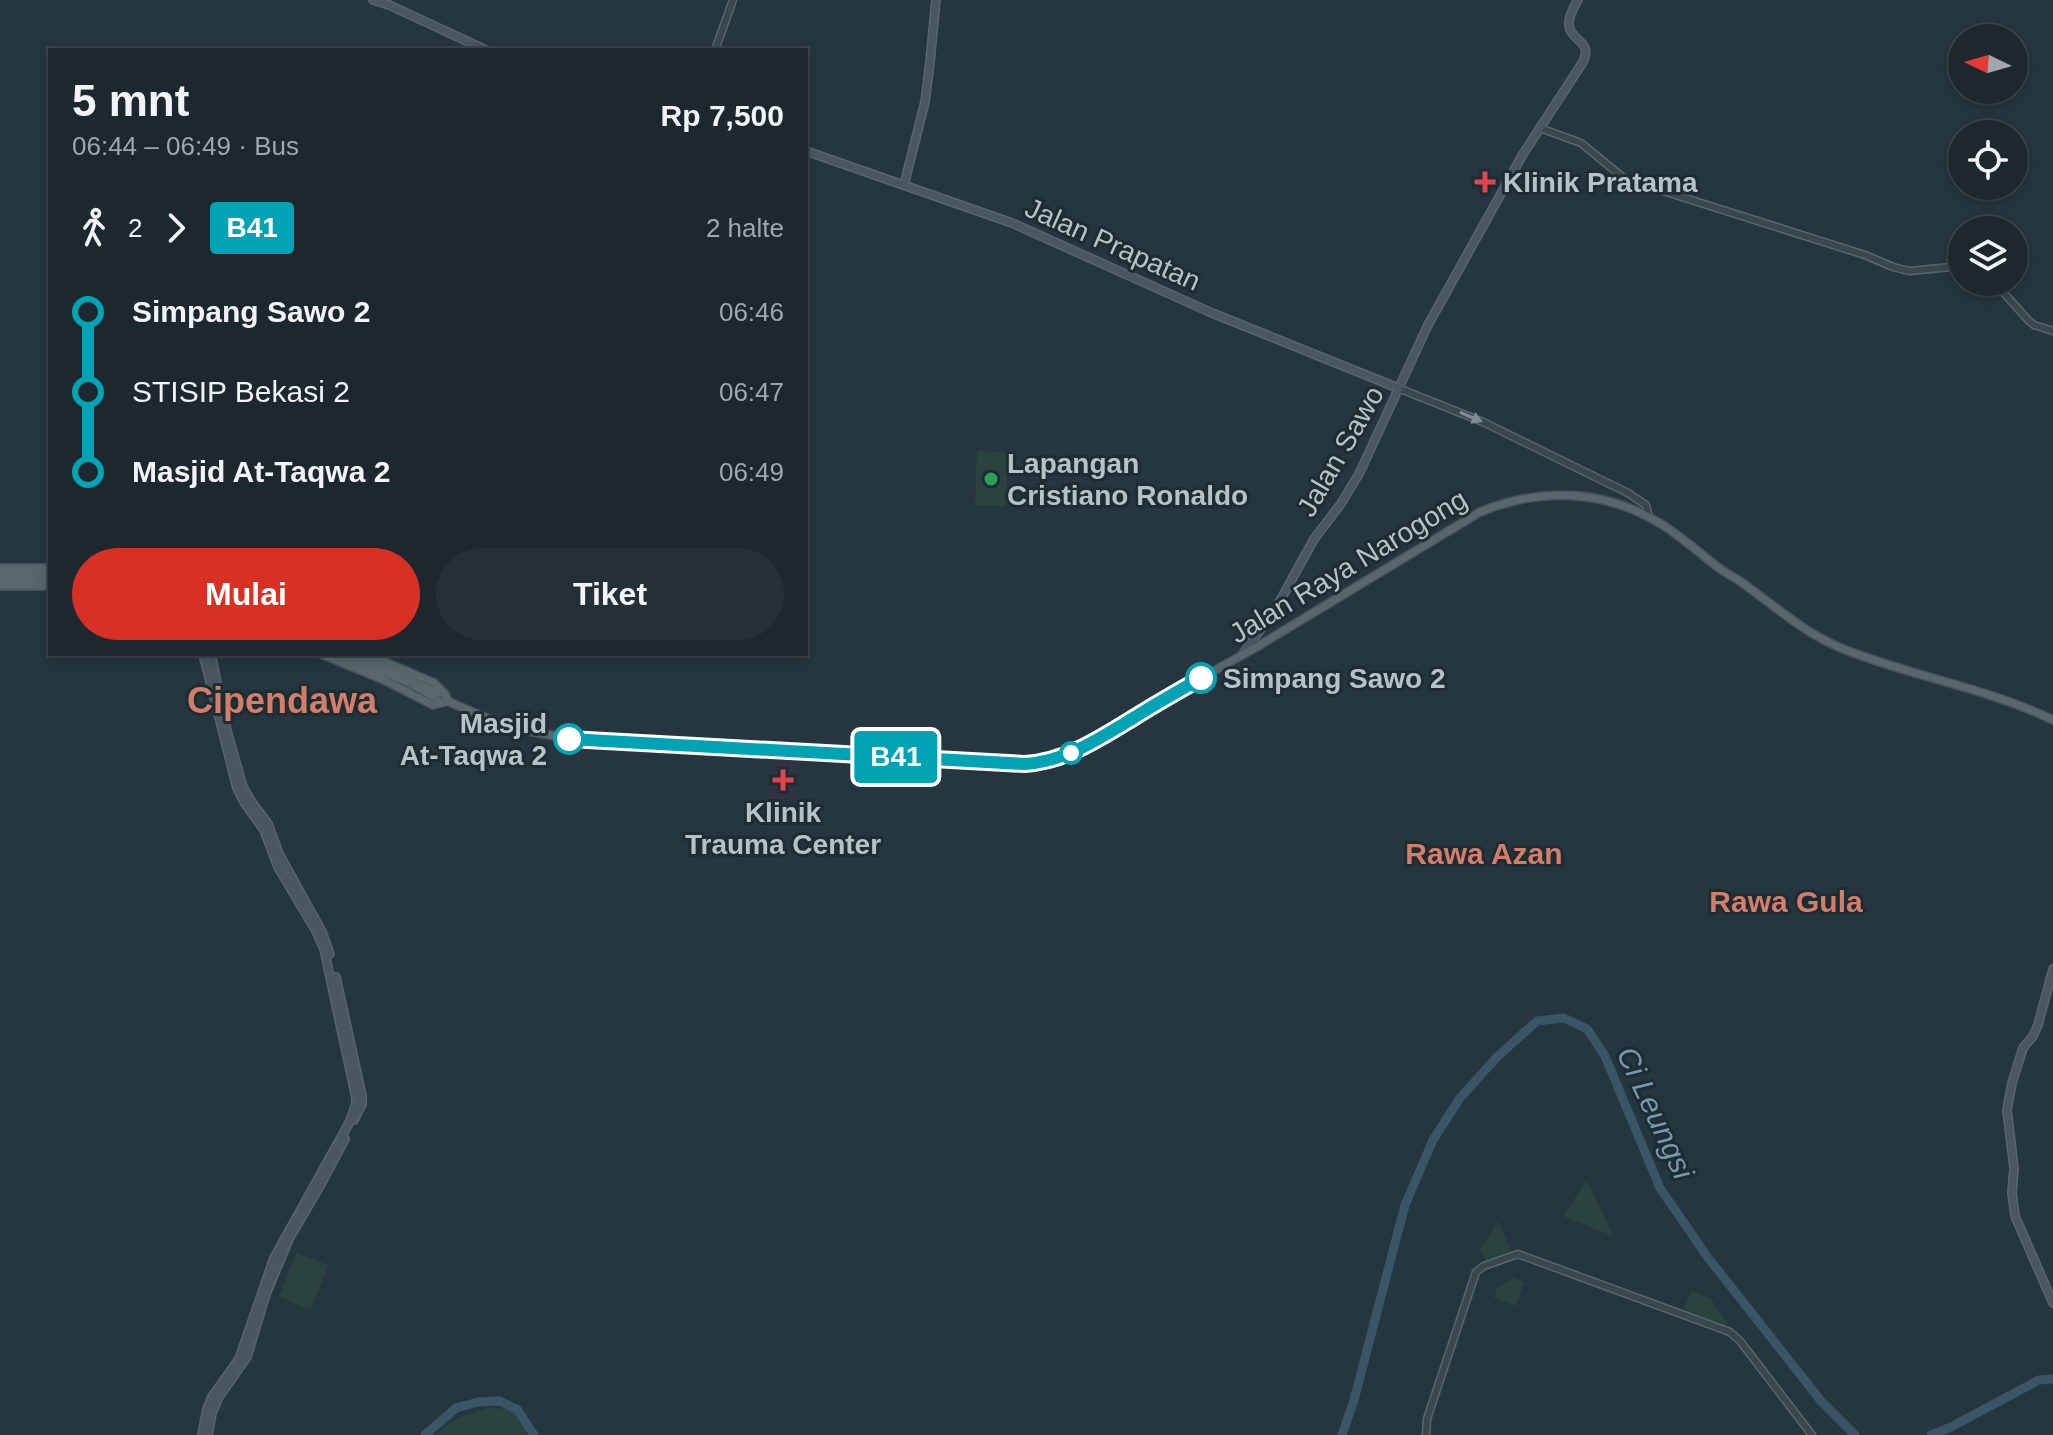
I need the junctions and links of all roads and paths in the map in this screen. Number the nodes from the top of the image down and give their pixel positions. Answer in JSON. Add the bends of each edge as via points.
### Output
{"nodes":[{"id":1,"x":373,"y":0,"type":"edge"},
{"id":2,"x":733,"y":0,"type":"edge"},
{"id":3,"x":936,"y":0,"type":"edge"},
{"id":4,"x":1578,"y":0,"type":"edge"},
{"id":5,"x":482,"y":48,"type":"edge"},
{"id":6,"x":716,"y":48,"type":"edge"},
{"id":7,"x":1540,"y":128,"type":"junction"},
{"id":8,"x":808,"y":152,"type":"edge"},
{"id":9,"x":904,"y":185,"type":"junction"},
{"id":10,"x":1948,"y":267,"type":"edge"},
{"id":11,"x":2007,"y":296,"type":"edge"},
{"id":12,"x":2053,"y":331,"type":"edge"},
{"id":13,"x":1398,"y":388,"type":"junction"},
{"id":14,"x":1649,"y":517,"type":"junction"},
{"id":15,"x":0,"y":568,"type":"edge"},
{"id":16,"x":48,"y":574,"type":"edge"},
{"id":17,"x":48,"y":574,"type":"edge"},
{"id":18,"x":0,"y":577,"type":"edge"},
{"id":19,"x":0,"y":586,"type":"edge"},
{"id":20,"x":48,"y":586,"type":"edge"},
{"id":21,"x":1242,"y":655,"type":"junction"},
{"id":22,"x":204,"y":656,"type":"edge"},
{"id":23,"x":211,"y":656,"type":"edge"},
{"id":24,"x":326,"y":656,"type":"edge"},
{"id":25,"x":350,"y":656,"type":"edge"},
{"id":26,"x":372,"y":656,"type":"edge"},
{"id":27,"x":214,"y":688,"type":"junction"},
{"id":28,"x":444,"y":699,"type":"junction"},
{"id":29,"x":2053,"y":720,"type":"edge"},
{"id":30,"x":2053,"y":969,"type":"edge"},
{"id":31,"x":2053,"y":1303,"type":"edge"},
{"id":32,"x":205,"y":1435,"type":"edge"},
{"id":33,"x":1426,"y":1435,"type":"edge"},
{"id":34,"x":1812,"y":1435,"type":"edge"}],
"edges":[{"from":1,"to":5,"type":"main road"},
{"from":2,"to":6,"type":"street"},
{"from":3,"to":9,"type":"main road","via":[[925,102]]},
{"from":4,"to":7,"type":"main road","via":[[1568,27],[1587,54]]},
{"from":7,"to":10,"type":"street","via":[[1581,143],[1625,179],[1893,267]]},
{"from":7,"to":13,"type":"main road","via":[[1437,308]]},
{"from":8,"to":9,"type":"main road","name":"Jalan Prapatan"},
{"from":9,"to":13,"type":"main road","name":"Jalan Prapatan","via":[[1012,223],[1212,313]]},
{"from":11,"to":12,"type":"street","via":[[2034,325]]},
{"from":13,"to":14,"type":"street","name":"Jalan Sawo","one_way":true,"via":[[1483,422],[1628,493],[1646,505]]},
{"from":13,"to":21,"type":"main road","name":"Jalan Sawo","via":[[1348,493]]},
{"from":14,"to":21,"type":"main road","name":"Jalan Raya Narogong","via":[[1619,503],[1580,495],[1545,495],[1499,505]]},
{"from":14,"to":29,"type":"main road","name":"Jalan Raya Narogong","via":[[1821,638]]},
{"from":15,"to":16,"type":"main road"},
{"from":17,"to":18,"type":"main road"},
{"from":19,"to":20,"type":"main road"},
{"from":21,"to":28,"type":"main road","name":"Jalan Raya Narogong","via":[[1078,750],[1025,764],[570,739],[517,729]]},
{"from":22,"to":27,"type":"main road"},
{"from":23,"to":27,"type":"main road"},
{"from":24,"to":28,"type":"main road","name":"Jalan Raya Narogong","via":[[433,705]]},
{"from":25,"to":28,"type":"main road"},
{"from":26,"to":28,"type":"main road","name":"Jalan Raya Narogong","via":[[434,683]]},
{"from":27,"to":32,"type":"main road","via":[[237,788],[264,830],[331,967],[356,1104],[285,1236],[239,1359],[207,1409]]},
{"from":30,"to":31,"type":"main road","via":[[2038,1025],[2019,1060],[2007,1110],[2013,1209]]},
{"from":33,"to":34,"type":"street","via":[[1476,1272],[1515,1254],[1730,1332]]}]}
